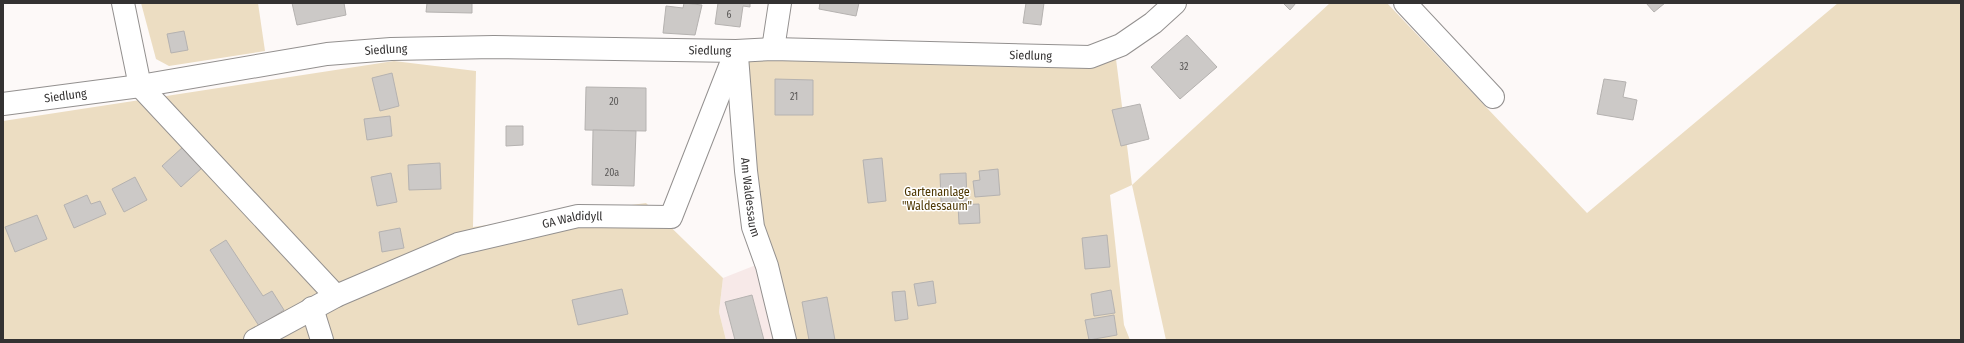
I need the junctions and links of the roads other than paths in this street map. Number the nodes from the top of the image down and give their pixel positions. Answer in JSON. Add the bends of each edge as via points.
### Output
{"nodes":[{"id":1,"x":123,"y":3,"type":"edge"},
{"id":2,"x":780,"y":3,"type":"edge"},
{"id":3,"x":1175,"y":3,"type":"edge"},
{"id":4,"x":1405,"y":3,"type":"edge"},
{"id":5,"x":773,"y":49,"type":"junction"},
{"id":6,"x":736,"y":51,"type":"junction"},
{"id":7,"x":140,"y":86,"type":"junction"},
{"id":8,"x":1493,"y":96,"type":"dead end"},
{"id":9,"x":3,"y":104,"type":"edge"},
{"id":10,"x":336,"y":296,"type":"junction"},
{"id":11,"x":312,"y":308,"type":"junction"},
{"id":12,"x":255,"y":340,"type":"edge"},
{"id":13,"x":322,"y":340,"type":"edge"},
{"id":14,"x":785,"y":340,"type":"edge"}],
"edges":[{"from":1,"to":7,"type":"street"},
{"from":2,"to":5,"type":"street"},
{"from":3,"to":5,"type":"street","name":"Siedlung","via":[[1153,24],[1121,45],[1090,57]]},
{"from":4,"to":8,"type":"street"},
{"from":5,"to":6,"type":"street","name":"Siedlung"},
{"from":6,"to":7,"type":"street","name":"Siedlung","via":[[391,49],[327,54]]},
{"from":6,"to":10,"type":"street","name":"GA Waldidyll","via":[[671,216],[578,216],[458,244]]},
{"from":6,"to":14,"type":"street","name":"Am Waldessaum","via":[[753,227],[767,266]]},
{"from":7,"to":9,"type":"street","name":"Siedlung"},
{"from":7,"to":10,"type":"street"},
{"from":10,"to":11,"type":"street","name":"GA Waldidyll"},
{"from":11,"to":12,"type":"street","name":"GA Waldidyll"},
{"from":11,"to":13,"type":"street"}]}
